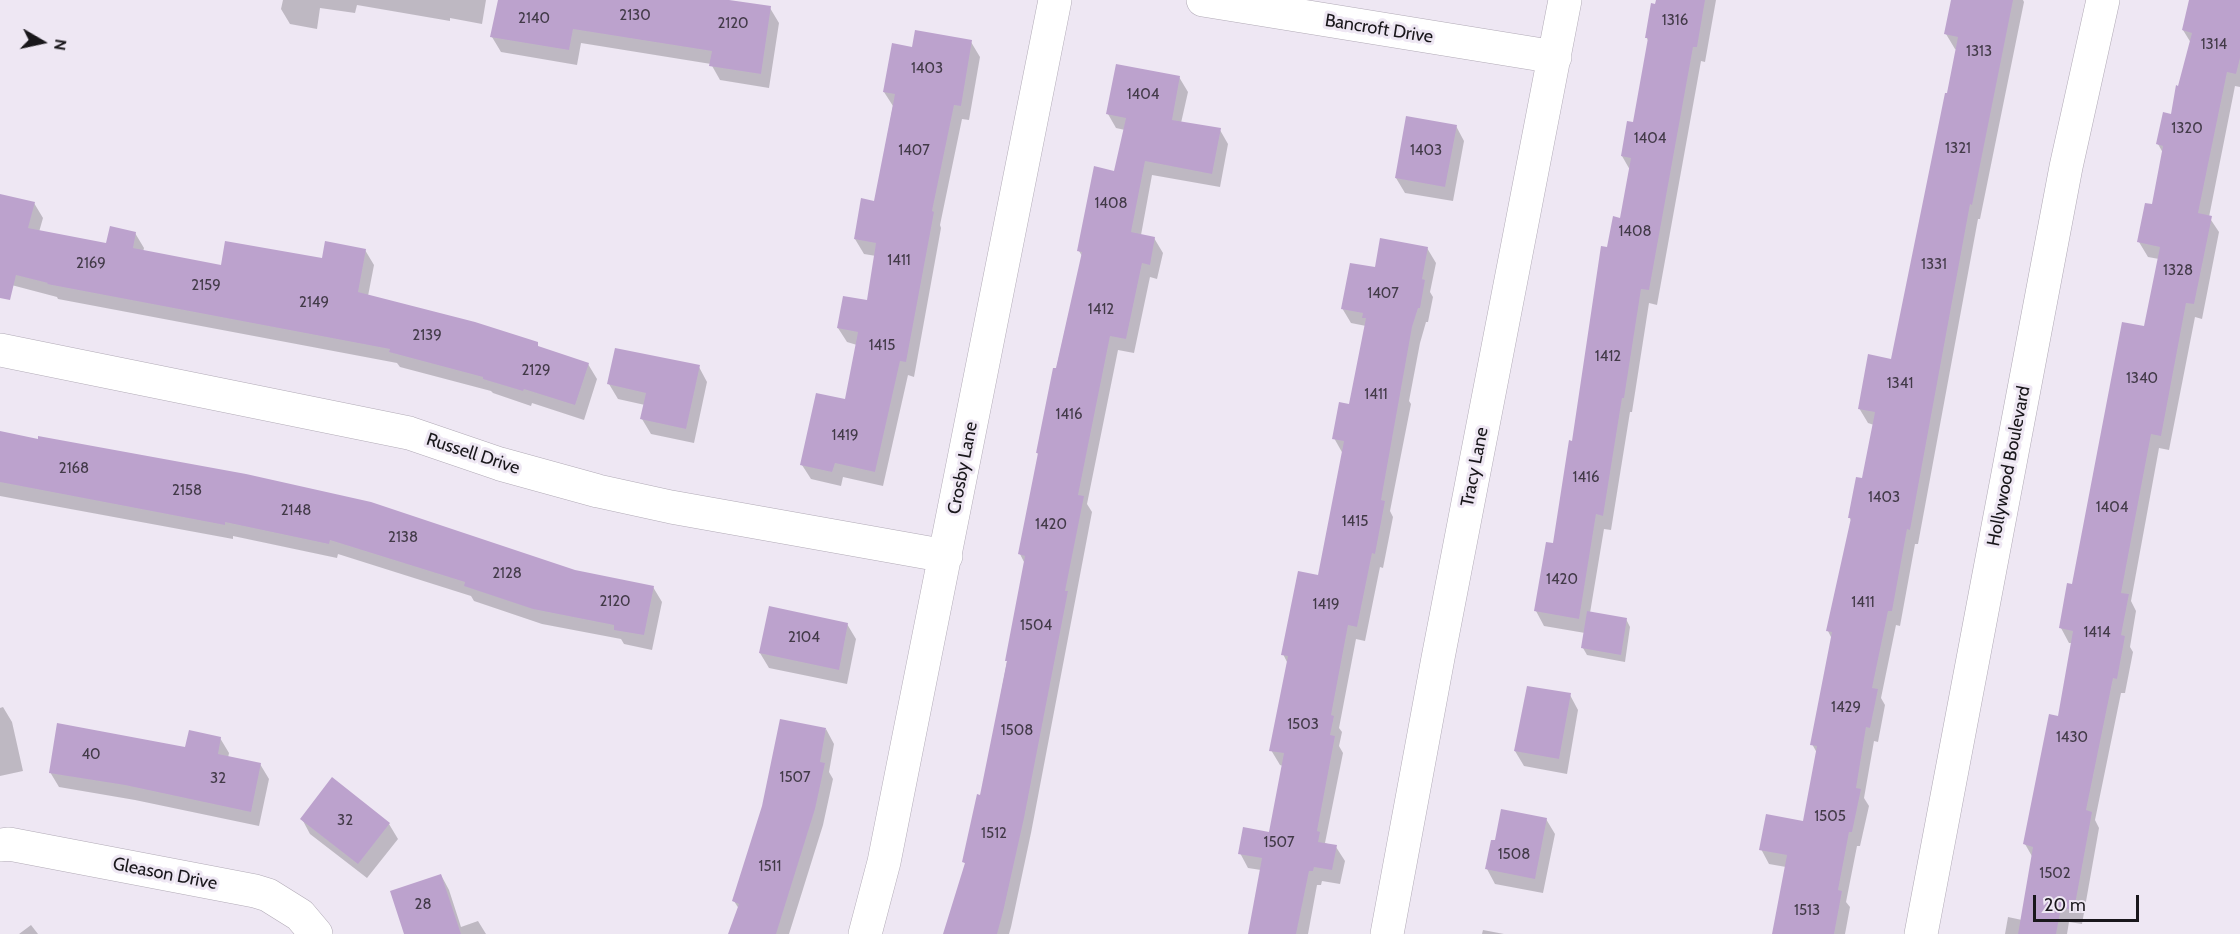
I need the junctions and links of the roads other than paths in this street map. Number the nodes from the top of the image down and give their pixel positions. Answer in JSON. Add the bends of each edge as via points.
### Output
{"nodes":[{"id":1,"x":1055,"y":0,"type":"edge"},
{"id":2,"x":1203,"y":0,"type":"edge"},
{"id":3,"x":1565,"y":0,"type":"edge"},
{"id":4,"x":2103,"y":0,"type":"edge"},
{"id":5,"x":1555,"y":57,"type":"junction"},
{"id":6,"x":0,"y":351,"type":"edge"},
{"id":7,"x":946,"y":556,"type":"junction"},
{"id":8,"x":0,"y":845,"type":"edge"},
{"id":9,"x":316,"y":934,"type":"edge"},
{"id":10,"x":865,"y":934,"type":"edge"},
{"id":11,"x":1388,"y":934,"type":"edge"},
{"id":12,"x":1921,"y":934,"type":"edge"}],
"edges":[{"from":1,"to":7,"type":"street","name":"Crosby Lane"},
{"from":2,"to":5,"type":"street","name":"Bancroft Drive"},
{"from":3,"to":5,"type":"street","name":"Tracy Lane"},
{"from":4,"to":12,"type":"street","name":"Hollywood Boulevard","via":[[2066,167]]},
{"from":5,"to":11,"type":"street","name":"Tracy Lane"},
{"from":6,"to":7,"type":"street","name":"Russell Drive","via":[[409,433],[500,464],[661,505]]},
{"from":7,"to":10,"type":"street","name":"Crosby Lane","via":[[884,862]]},
{"from":8,"to":9,"type":"street","name":"Gleason Drive","via":[[255,891],[300,915]]}]}
